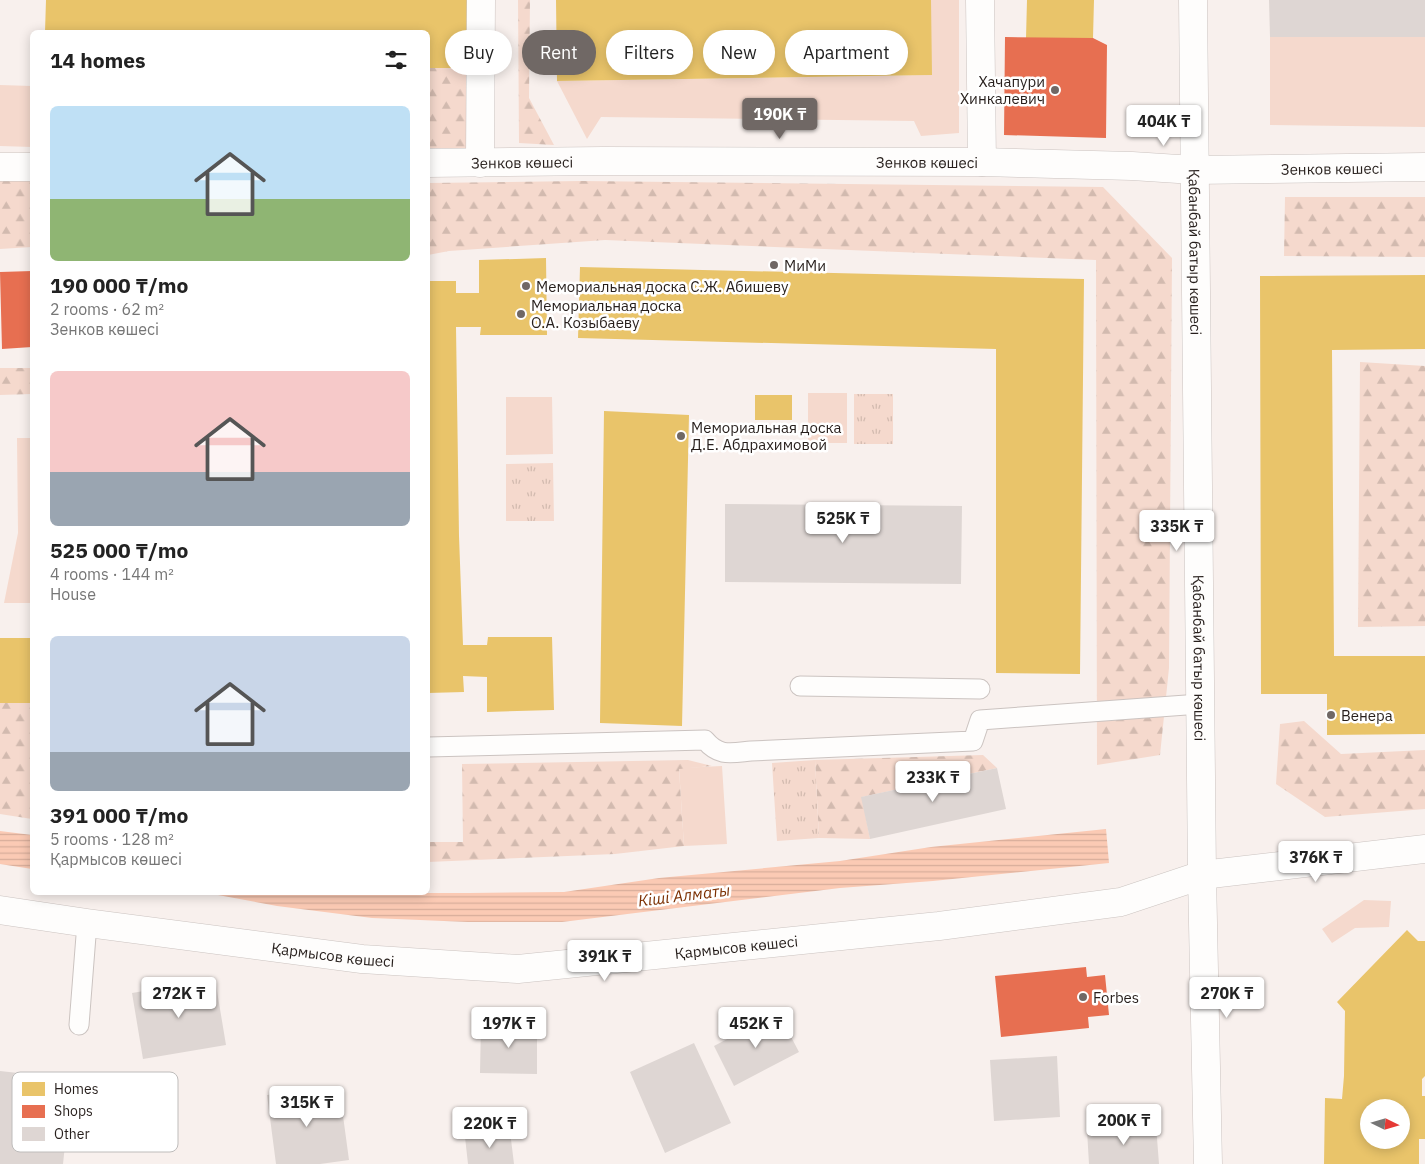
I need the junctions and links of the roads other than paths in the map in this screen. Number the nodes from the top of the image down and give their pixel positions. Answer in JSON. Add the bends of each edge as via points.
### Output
{"nodes":[{"id":1,"x":481,"y":0,"type":"edge"},
{"id":2,"x":980,"y":0,"type":"edge"},
{"id":3,"x":1193,"y":0,"type":"edge"},
{"id":4,"x":982,"y":162,"type":"junction"},
{"id":5,"x":430,"y":163,"type":"edge"},
{"id":6,"x":480,"y":163,"type":"junction"},
{"id":7,"x":0,"y":167,"type":"edge"},
{"id":8,"x":30,"y":167,"type":"edge"},
{"id":9,"x":1425,"y":167,"type":"edge"},
{"id":10,"x":1194,"y":170,"type":"junction"},
{"id":11,"x":800,"y":686,"type":"dead end"},
{"id":12,"x":980,"y":689,"type":"dead end"},
{"id":13,"x":1200,"y":704,"type":"junction"},
{"id":14,"x":430,"y":747,"type":"edge"},
{"id":15,"x":1425,"y":849,"type":"edge"},
{"id":16,"x":1202,"y":875,"type":"junction"},
{"id":17,"x":0,"y":910,"type":"edge"},
{"id":18,"x":87,"y":923,"type":"junction"},
{"id":19,"x":79,"y":1025,"type":"dead end"},
{"id":20,"x":1208,"y":1164,"type":"edge"}],
"edges":[{"from":1,"to":6,"type":"street"},
{"from":2,"to":4,"type":"street"},
{"from":3,"to":10,"type":"street","name":"Қабанбай батыр көшесі"},
{"from":4,"to":6,"type":"street","name":"Зенков көшесі"},
{"from":4,"to":10,"type":"street","name":"Зенков көшесі"},
{"from":5,"to":6,"type":"street","name":"Зенков көшесі"},
{"from":7,"to":8,"type":"street"},
{"from":9,"to":10,"type":"street","name":"Зенков көшесі"},
{"from":10,"to":13,"type":"street","name":"Қабанбай батыр көшесі"},
{"from":11,"to":12,"type":"lane"},
{"from":13,"to":14,"type":"lane","via":[[980,720],[973,741],[727,754],[712,749],[705,740]]},
{"from":13,"to":16,"type":"street","name":"Қабанбай батыр көшесі"},
{"from":15,"to":16,"type":"street","name":"Қармысов көшесі"},
{"from":16,"to":18,"type":"street","name":"Қармысов көшесі","via":[[1121,902],[938,926],[518,969],[362,959]]},
{"from":16,"to":20,"type":"street","name":"Қабанбай батыр көшесі"},
{"from":17,"to":18,"type":"street","name":"Қармысов көшесі"},
{"from":18,"to":19,"type":"lane"}]}
